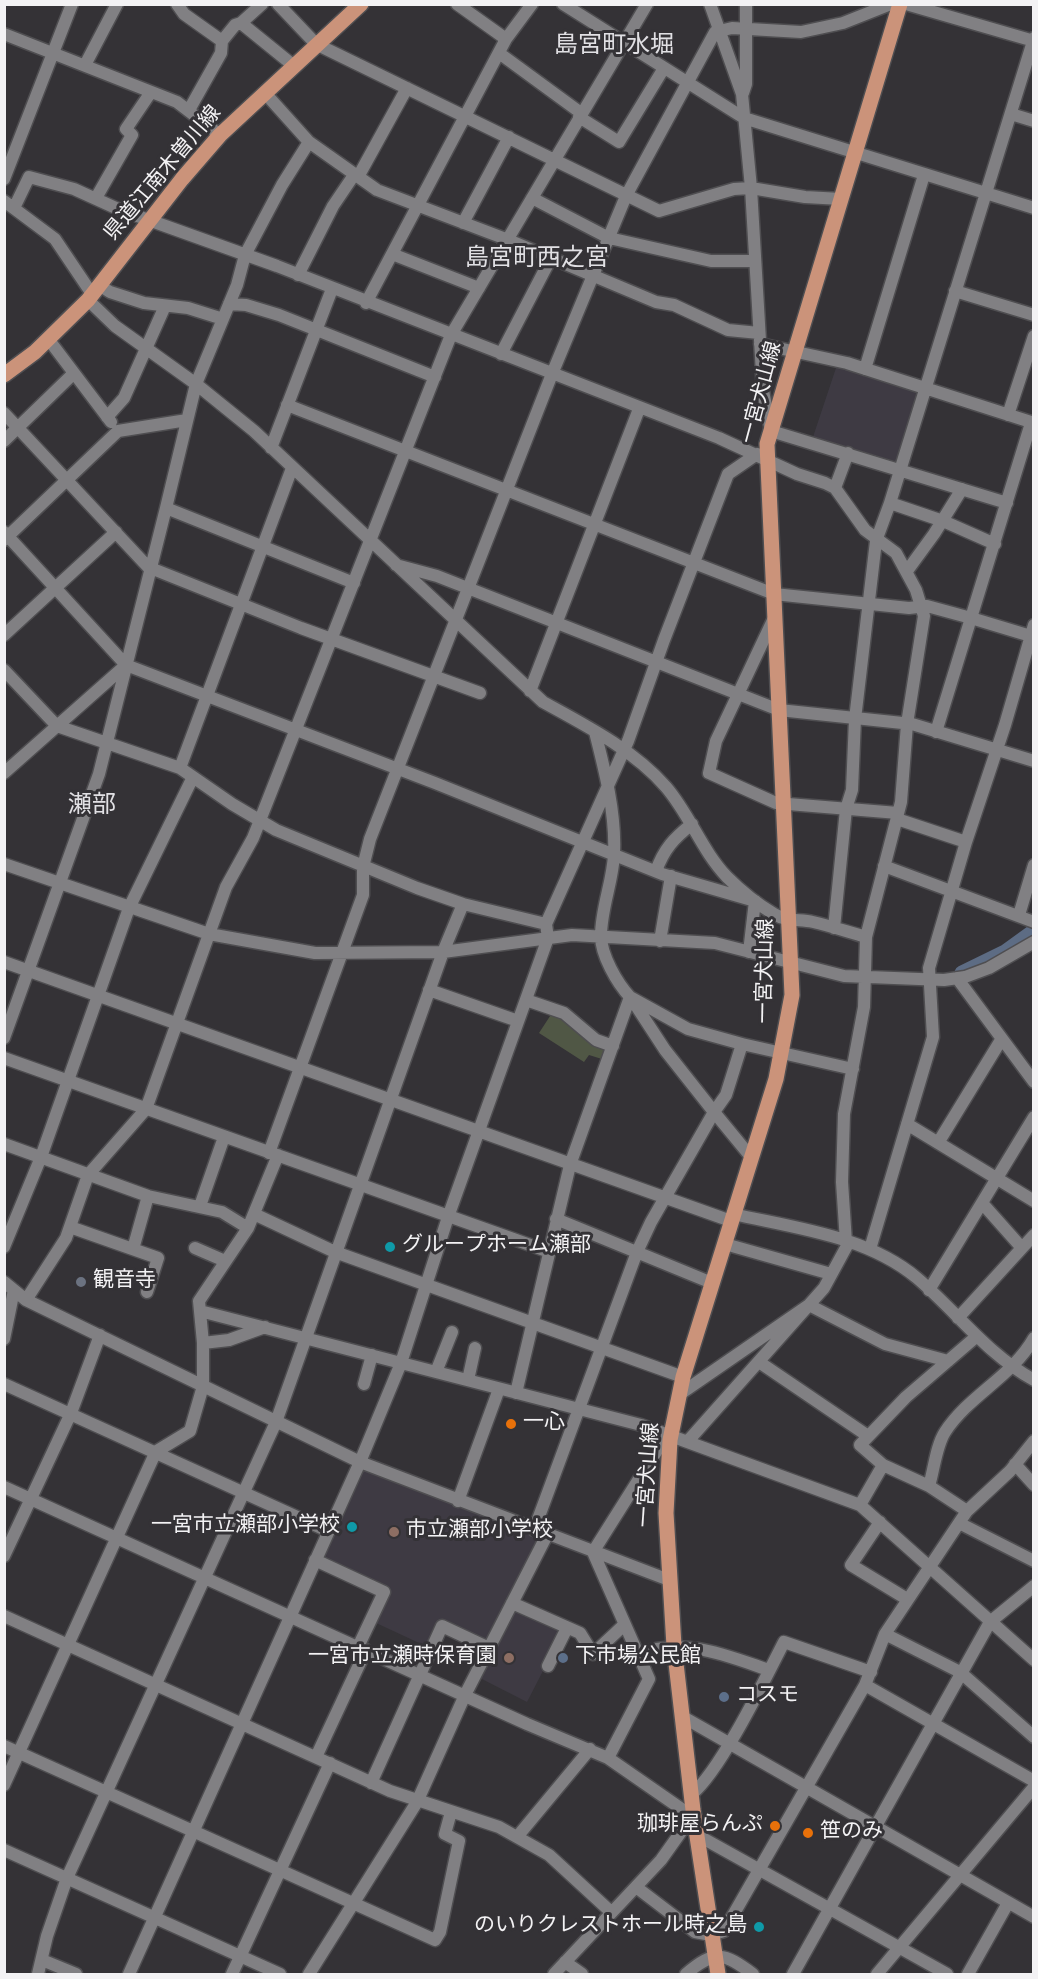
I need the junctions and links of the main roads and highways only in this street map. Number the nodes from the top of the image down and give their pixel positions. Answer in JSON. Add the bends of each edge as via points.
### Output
{"nodes":[{"id":1,"x":361,"y":4,"type":"edge"},
{"id":2,"x":900,"y":4,"type":"edge"},
{"id":3,"x":4,"y":375,"type":"edge"},
{"id":4,"x":718,"y":1974,"type":"edge"}],
"edges":[{"from":1,"to":3,"type":"main road","name":"県道江南木曽川線","via":[[220,135],[93,293],[49,340]]},
{"from":2,"to":4,"type":"main road","name":"一宮犬山線","via":[[762,457],[774,594],[792,995],[783,1053],[669,1434],[666,1513],[674,1646]]}]}
